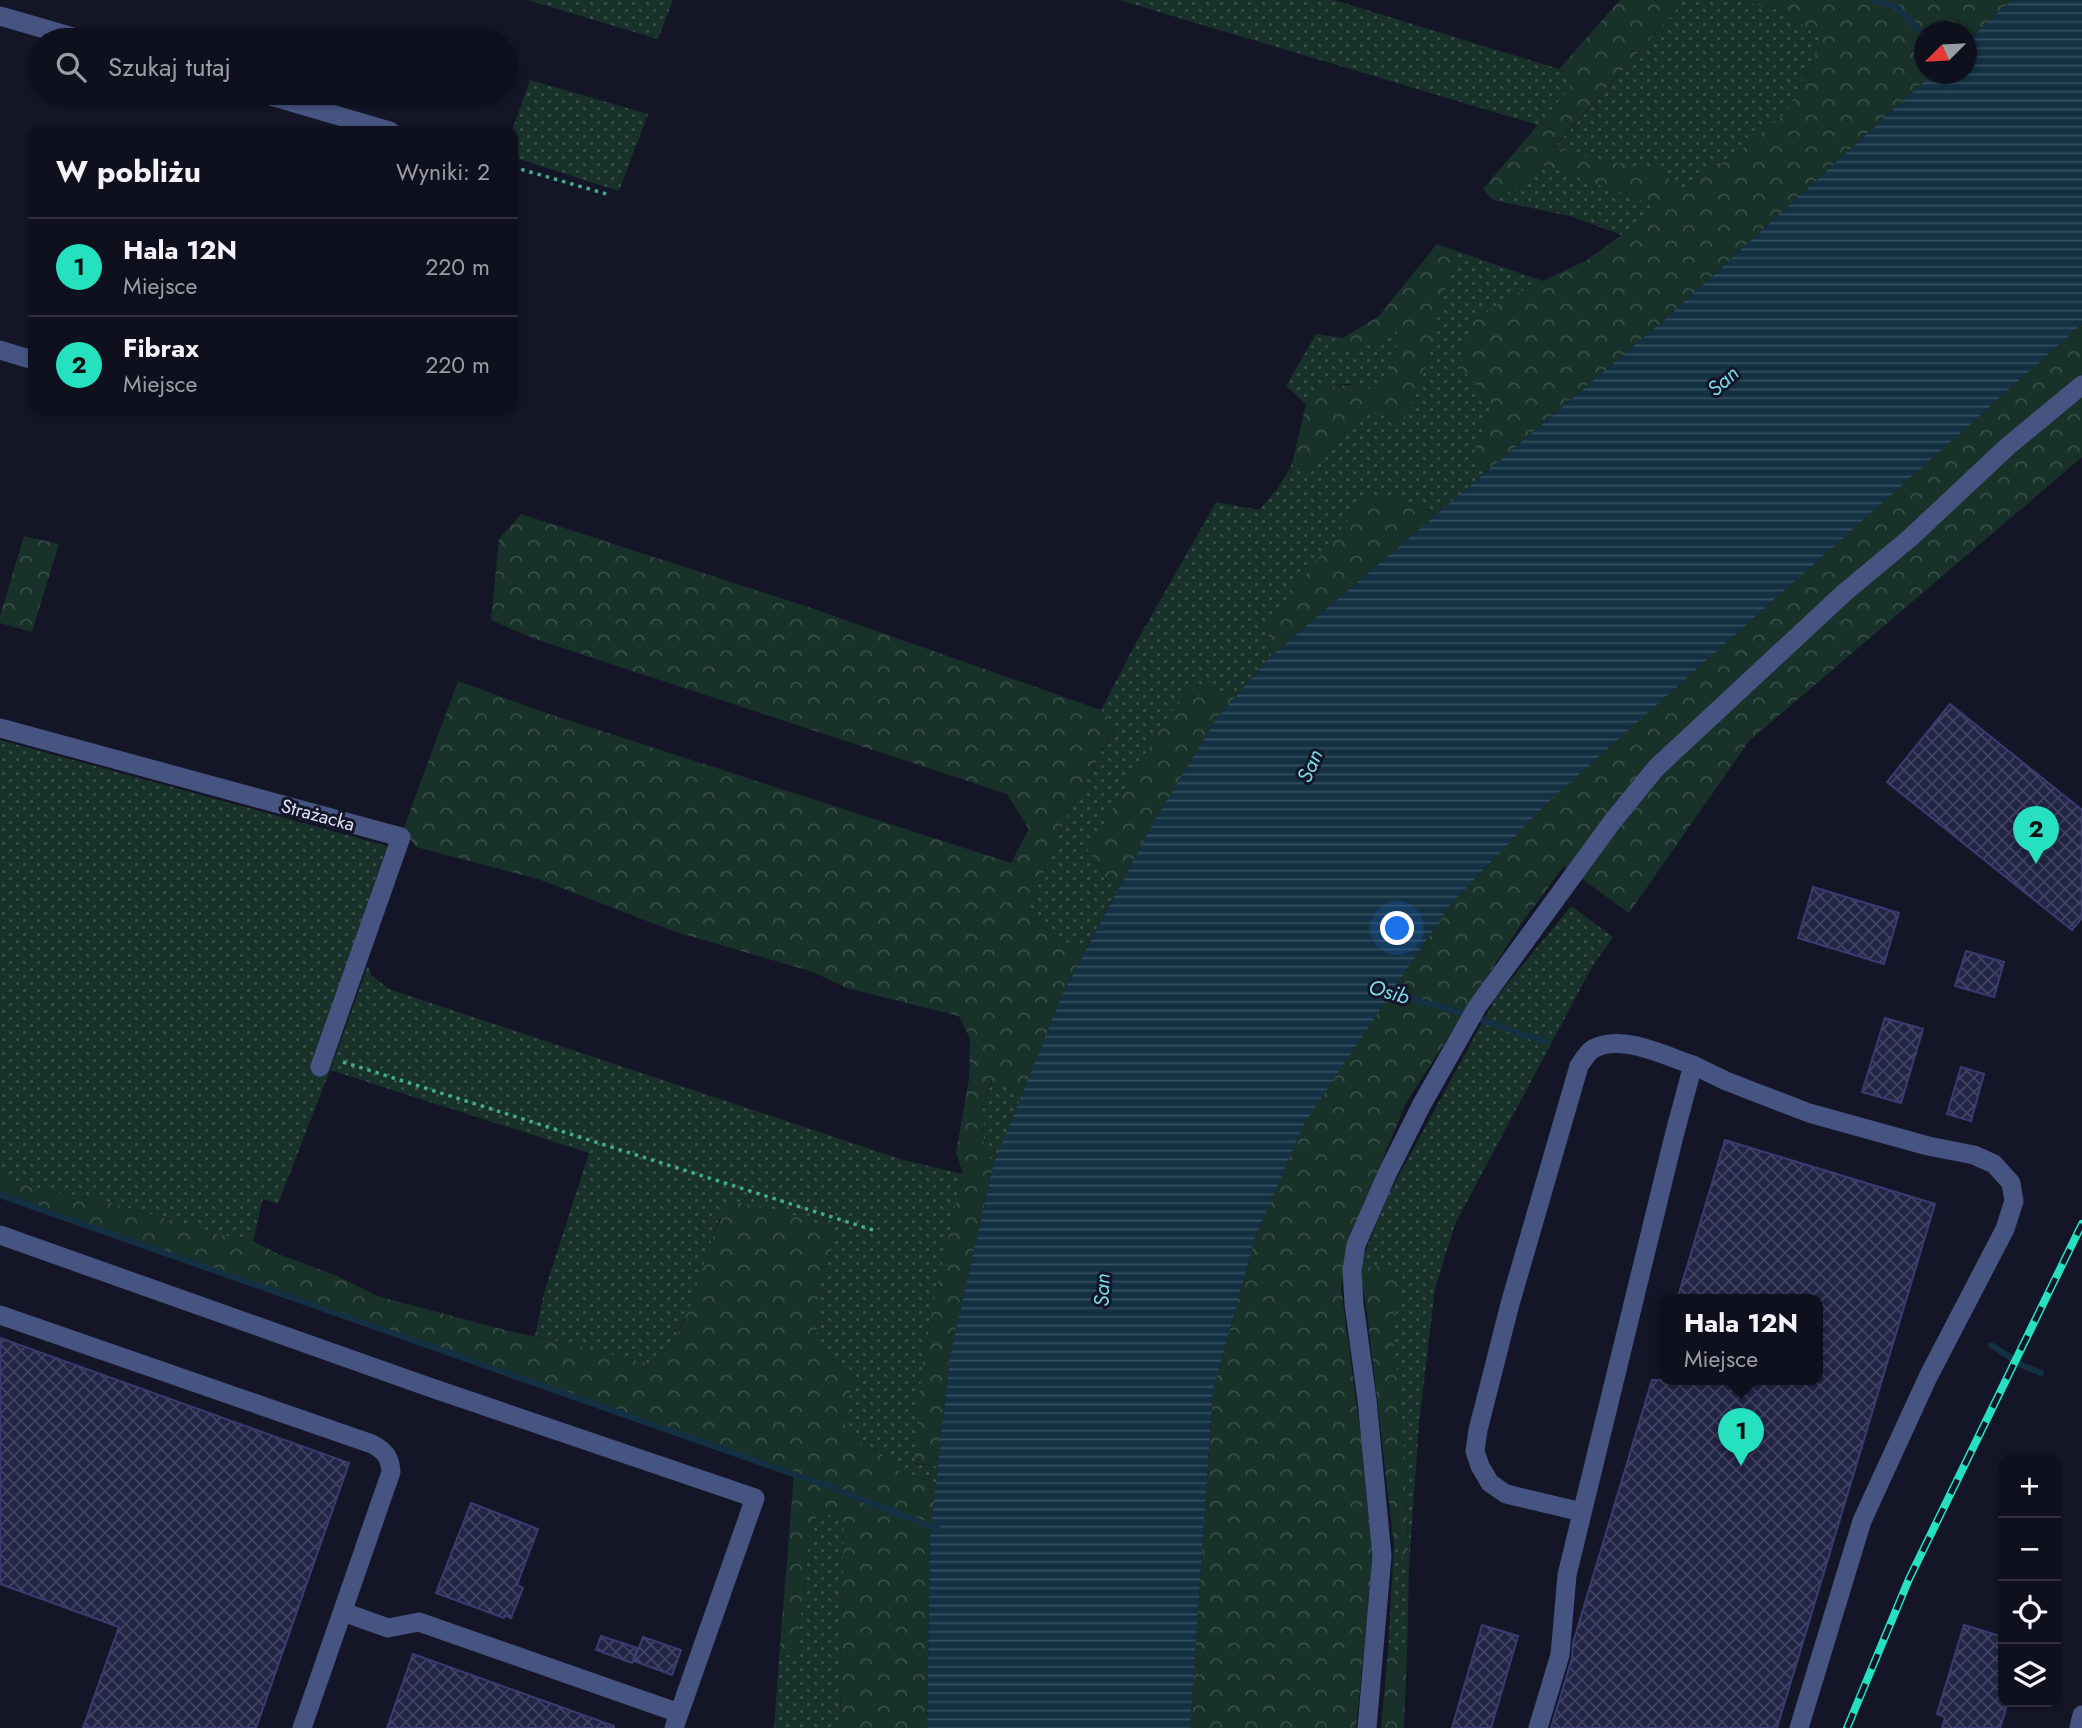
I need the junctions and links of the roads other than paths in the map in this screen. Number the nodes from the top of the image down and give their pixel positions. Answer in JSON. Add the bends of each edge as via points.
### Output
{"nodes":[{"id":1,"x":0,"y":16,"type":"edge"},
{"id":2,"x":42,"y":28,"type":"edge"},
{"id":3,"x":301,"y":105,"type":"edge"},
{"id":4,"x":373,"y":126,"type":"edge"},
{"id":5,"x":0,"y":350,"type":"edge"},
{"id":6,"x":28,"y":358,"type":"edge"},
{"id":7,"x":2082,"y":385,"type":"edge"},
{"id":8,"x":0,"y":728,"type":"edge"},
{"id":9,"x":322,"y":1062,"type":"road end"},
{"id":10,"x":1693,"y":1065,"type":"junction"},
{"id":11,"x":0,"y":1235,"type":"edge"},
{"id":12,"x":0,"y":1315,"type":"edge"},
{"id":13,"x":1582,"y":1512,"type":"junction"},
{"id":14,"x":343,"y":1612,"type":"junction"},
{"id":15,"x":2082,"y":1715,"type":"edge"},
{"id":16,"x":676,"y":1720,"type":"edge"},
{"id":17,"x":302,"y":1728,"type":"edge"},
{"id":18,"x":1367,"y":1728,"type":"edge"},
{"id":19,"x":1538,"y":1728,"type":"edge"},
{"id":20,"x":1799,"y":1728,"type":"edge"},
{"id":21,"x":2079,"y":1728,"type":"edge"}],
"edges":[{"from":1,"to":2,"type":"street"},
{"from":3,"to":4,"type":"street"},
{"from":5,"to":6,"type":"street"},
{"from":7,"to":18,"type":"street","via":[[1844,593],[1656,768],[1464,1028],[1387,1174],[1356,1245],[1352,1270],[1382,1556]]},
{"from":8,"to":9,"type":"street","name":"Strażacka","via":[[401,837]]},
{"from":10,"to":13,"type":"street"},
{"from":10,"to":13,"type":"street","via":[[1625,1043],[1590,1050],[1579,1066],[1478,1430],[1475,1451],[1490,1483],[1506,1494]]},
{"from":10,"to":20,"type":"street","via":[[1809,1113],[1974,1155],[1994,1164],[2011,1183],[2014,1201],[2005,1229],[1928,1377],[1862,1521]]},
{"from":11,"to":16,"type":"street","via":[[755,1499]]},
{"from":12,"to":14,"type":"street","via":[[384,1450],[391,1472]]},
{"from":13,"to":19,"type":"street","via":[[1567,1575],[1560,1655]]},
{"from":14,"to":16,"type":"street","via":[[388,1628],[419,1622]]},
{"from":14,"to":17,"type":"street"},
{"from":15,"to":21,"type":"street"}]}
